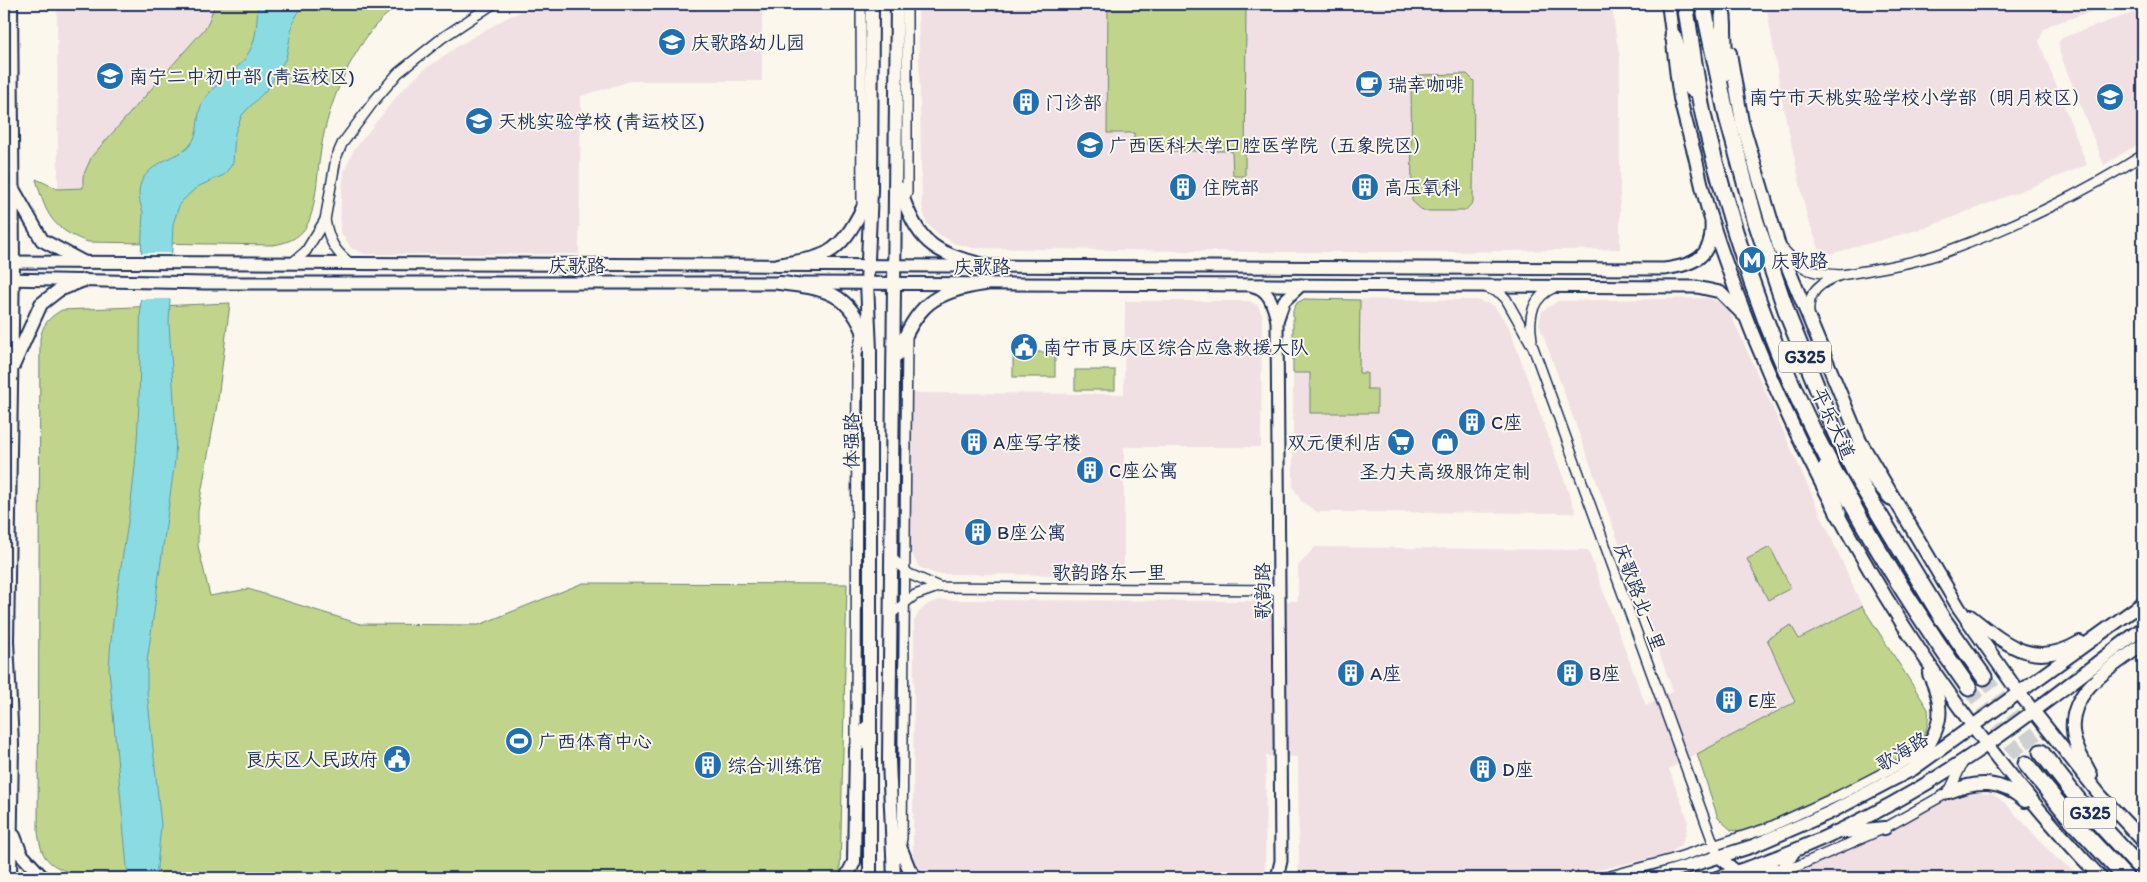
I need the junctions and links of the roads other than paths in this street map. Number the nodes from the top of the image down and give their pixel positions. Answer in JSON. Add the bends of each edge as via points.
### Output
{"nodes":[{"id":1,"x":11,"y":4,"type":"edge"},
{"id":2,"x":493,"y":4,"type":"edge"},
{"id":3,"x":861,"y":4,"type":"edge"},
{"id":4,"x":872,"y":4,"type":"edge"},
{"id":5,"x":897,"y":4,"type":"edge"},
{"id":6,"x":907,"y":4,"type":"edge"},
{"id":7,"x":1668,"y":4,"type":"edge"},
{"id":8,"x":1685,"y":4,"type":"edge"},
{"id":9,"x":1703,"y":4,"type":"edge"},
{"id":10,"x":1722,"y":10,"type":"edge"},
{"id":11,"x":1673,"y":36,"type":"junction"},
{"id":12,"x":1727,"y":117,"type":"junction"},
{"id":13,"x":1705,"y":125,"type":"junction"},
{"id":14,"x":2143,"y":155,"type":"edge"},
{"id":15,"x":896,"y":181,"type":"junction"},
{"id":16,"x":12,"y":188,"type":"junction"},
{"id":17,"x":871,"y":191,"type":"junction"},
{"id":18,"x":904,"y":202,"type":"junction"},
{"id":19,"x":862,"y":210,"type":"junction"},
{"id":20,"x":1710,"y":217,"type":"junction"},
{"id":21,"x":325,"y":220,"type":"junction"},
{"id":22,"x":896,"y":222,"type":"junction"},
{"id":23,"x":1778,"y":243,"type":"junction"},
{"id":24,"x":8,"y":262,"type":"edge"},
{"id":25,"x":89,"y":262,"type":"junction"},
{"id":26,"x":274,"y":263,"type":"junction"},
{"id":27,"x":292,"y":263,"type":"junction"},
{"id":28,"x":350,"y":263,"type":"junction"},
{"id":29,"x":778,"y":265,"type":"junction"},
{"id":30,"x":868,"y":265,"type":"junction"},
{"id":31,"x":896,"y":265,"type":"junction"},
{"id":32,"x":985,"y":266,"type":"junction"},
{"id":33,"x":1040,"y":266,"type":"junction"},
{"id":34,"x":1664,"y":269,"type":"junction"},
{"id":35,"x":1841,"y":275,"type":"junction"},
{"id":36,"x":8,"y":279,"type":"edge"},
{"id":37,"x":89,"y":280,"type":"junction"},
{"id":38,"x":273,"y":283,"type":"junction"},
{"id":39,"x":779,"y":283,"type":"junction"},
{"id":40,"x":867,"y":283,"type":"junction"},
{"id":41,"x":896,"y":283,"type":"junction"},
{"id":42,"x":985,"y":284,"type":"junction"},
{"id":43,"x":1040,"y":284,"type":"junction"},
{"id":44,"x":1246,"y":285,"type":"junction"},
{"id":45,"x":1301,"y":285,"type":"junction"},
{"id":46,"x":1482,"y":286,"type":"junction"},
{"id":47,"x":1557,"y":286,"type":"junction"},
{"id":48,"x":1663,"y":287,"type":"junction"},
{"id":49,"x":867,"y":310,"type":"junction"},
{"id":50,"x":1746,"y":318,"type":"junction"},
{"id":51,"x":1277,"y":322,"type":"junction"},
{"id":52,"x":1811,"y":324,"type":"junction"},
{"id":53,"x":863,"y":330,"type":"junction"},
{"id":54,"x":907,"y":334,"type":"junction"},
{"id":55,"x":1533,"y":347,"type":"junction"},
{"id":56,"x":870,"y":350,"type":"junction"},
{"id":57,"x":894,"y":362,"type":"junction"},
{"id":58,"x":11,"y":370,"type":"junction"},
{"id":59,"x":1835,"y":432,"type":"junction"},
{"id":60,"x":1815,"y":434,"type":"junction"},
{"id":61,"x":1891,"y":497,"type":"junction"},
{"id":62,"x":1838,"y":513,"type":"junction"},
{"id":63,"x":892,"y":558,"type":"junction"},
{"id":64,"x":905,"y":570,"type":"junction"},
{"id":65,"x":939,"y":587,"type":"junction"},
{"id":66,"x":1279,"y":590,"type":"junction"},
{"id":67,"x":904,"y":602,"type":"junction"},
{"id":68,"x":2143,"y":603,"type":"edge"},
{"id":69,"x":1959,"y":608,"type":"junction"},
{"id":70,"x":891,"y":614,"type":"junction"},
{"id":71,"x":2128,"y":615,"type":"junction"},
{"id":72,"x":2143,"y":628,"type":"edge"},
{"id":73,"x":1908,"y":631,"type":"junction"},
{"id":74,"x":2143,"y":644,"type":"edge"},
{"id":75,"x":1984,"y":677,"type":"tunnel mouth"},
{"id":76,"x":1969,"y":688,"type":"tunnel mouth"},
{"id":77,"x":2019,"y":693,"type":"junction"},
{"id":78,"x":2033,"y":710,"type":"junction"},
{"id":79,"x":868,"y":725,"type":"junction"},
{"id":80,"x":1973,"y":727,"type":"junction"},
{"id":81,"x":1987,"y":745,"type":"junction"},
{"id":82,"x":1943,"y":748,"type":"junction"},
{"id":83,"x":856,"y":749,"type":"junction"},
{"id":84,"x":2041,"y":752,"type":"tunnel mouth"},
{"id":85,"x":1923,"y":754,"type":"junction"},
{"id":86,"x":1963,"y":761,"type":"junction"},
{"id":87,"x":2026,"y":764,"type":"tunnel mouth"},
{"id":88,"x":1913,"y":769,"type":"junction"},
{"id":89,"x":1949,"y":792,"type":"junction"},
{"id":90,"x":2100,"y":795,"type":"junction"},
{"id":91,"x":891,"y":822,"type":"junction"},
{"id":92,"x":2049,"y":822,"type":"junction"},
{"id":93,"x":1885,"y":828,"type":"junction"},
{"id":94,"x":11,"y":830,"type":"junction"},
{"id":95,"x":1839,"y":832,"type":"junction"},
{"id":96,"x":2143,"y":841,"type":"edge"},
{"id":97,"x":900,"y":848,"type":"junction"},
{"id":98,"x":1716,"y":851,"type":"junction"},
{"id":99,"x":1794,"y":851,"type":"junction"},
{"id":100,"x":1281,"y":861,"type":"junction"},
{"id":101,"x":2143,"y":871,"type":"edge"},
{"id":102,"x":1741,"y":873,"type":"edge"},
{"id":103,"x":1780,"y":873,"type":"edge"},
{"id":104,"x":893,"y":874,"type":"edge"},
{"id":105,"x":10,"y":878,"type":"edge"},
{"id":106,"x":43,"y":878,"type":"edge"},
{"id":107,"x":846,"y":878,"type":"edge"},
{"id":108,"x":870,"y":878,"type":"edge"},
{"id":109,"x":916,"y":878,"type":"edge"},
{"id":110,"x":1277,"y":878,"type":"edge"},
{"id":111,"x":1286,"y":878,"type":"edge"},
{"id":112,"x":1603,"y":878,"type":"edge"},
{"id":113,"x":1651,"y":878,"type":"edge"},
{"id":114,"x":1718,"y":878,"type":"edge"},
{"id":115,"x":2101,"y":878,"type":"edge"},
{"id":116,"x":2126,"y":878,"type":"edge"}],
"edges":[{"from":1,"to":16,"type":"main road"},
{"from":2,"to":21,"type":"street","via":[[398,73],[374,101],[342,144],[336,158]]},
{"from":3,"to":19,"type":"street"},
{"from":4,"to":17,"type":"main road","name":"体强路"},
{"from":5,"to":15,"type":"main road"},
{"from":6,"to":18,"type":"street","via":[[907,192]]},
{"from":7,"to":11,"type":"main road"},
{"from":8,"to":13,"type":"highway","name":"平乐大道"},
{"from":9,"to":12,"type":"highway","name":"平乐大道","number":"G325"},
{"from":10,"to":12,"type":"highway"},
{"from":10,"to":23,"type":"main road","via":[[1742,122]]},
{"from":11,"to":13,"type":"highway"},
{"from":11,"to":20,"type":"main road","via":[[1680,98]]},
{"from":12,"to":59,"type":"highway","name":"平乐大道","number":"G325","via":[[1755,219],[1782,299]]},
{"from":13,"to":60,"type":"highway","name":"平乐大道","via":[[1733,225],[1768,326]]},
{"from":14,"to":35,"type":"street","via":[[2043,210],[1944,252]]},
{"from":15,"to":18,"type":"main road"},
{"from":15,"to":22,"type":"main road"},
{"from":16,"to":24,"type":"main road"},
{"from":16,"to":25,"type":"main road","via":[[42,240]]},
{"from":17,"to":19,"type":"main road"},
{"from":17,"to":30,"type":"main road","name":"体强路"},
{"from":18,"to":22,"type":"street"},
{"from":18,"to":32,"type":"main road","via":[[916,228],[930,244],[958,259]]},
{"from":19,"to":29,"type":"main road","via":[[849,234],[834,248],[818,257]]},
{"from":20,"to":34,"type":"street","name":"庆歌路","via":[[1710,242],[1700,258]]},
{"from":20,"to":50,"type":"main road"},
{"from":21,"to":27,"type":"street","via":[[306,251]]},
{"from":21,"to":28,"type":"street","via":[[332,246]]},
{"from":22,"to":31,"type":"main road"},
{"from":23,"to":35,"type":"street","via":[[1798,266],[1811,272]]},
{"from":23,"to":52,"type":"main road"},
{"from":24,"to":25,"type":"street"},
{"from":24,"to":36,"type":"main road"},
{"from":25,"to":26,"type":"street","name":"庆歌路"},
{"from":26,"to":27,"type":"street","name":"庆歌路"},
{"from":26,"to":38,"type":"street"},
{"from":27,"to":28,"type":"street","name":"庆歌路"},
{"from":28,"to":29,"type":"street","name":"庆歌路"},
{"from":29,"to":30,"type":"street","name":"庆歌路"},
{"from":30,"to":31,"type":"street","name":"庆歌路"},
{"from":30,"to":40,"type":"main road","name":"体强路"},
{"from":31,"to":32,"type":"street","name":"庆歌路"},
{"from":31,"to":41,"type":"main road"},
{"from":32,"to":33,"type":"street","name":"庆歌路"},
{"from":33,"to":34,"type":"street","name":"庆歌路"},
{"from":33,"to":43,"type":"street"},
{"from":34,"to":48,"type":"street"},
{"from":35,"to":52,"type":"street","via":[[1816,288],[1809,300]]},
{"from":36,"to":37,"type":"street"},
{"from":36,"to":58,"type":"main road"},
{"from":37,"to":38,"type":"street","name":"庆歌路"},
{"from":37,"to":58,"type":"main road","via":[[59,290],[41,304]]},
{"from":38,"to":39,"type":"street","name":"庆歌路"},
{"from":39,"to":40,"type":"street","name":"庆歌路"},
{"from":39,"to":53,"type":"main road","via":[[832,293],[844,302]]},
{"from":40,"to":41,"type":"street","name":"庆歌路"},
{"from":40,"to":49,"type":"main road","name":"体强路"},
{"from":41,"to":42,"type":"street","name":"庆歌路"},
{"from":41,"to":57,"type":"main road"},
{"from":42,"to":43,"type":"street","name":"庆歌路"},
{"from":42,"to":54,"type":"main road","via":[[949,290],[934,298]]},
{"from":43,"to":44,"type":"street","name":"庆歌路"},
{"from":44,"to":45,"type":"street","name":"庆歌路"},
{"from":44,"to":51,"type":"street","name":"歌韵路","via":[[1259,288],[1267,295]]},
{"from":45,"to":46,"type":"street","name":"庆歌路"},
{"from":45,"to":51,"type":"street","name":"歌韵路","via":[[1284,301]]},
{"from":46,"to":47,"type":"street","name":"庆歌路"},
{"from":46,"to":55,"type":"street","name":"庆歌路北一里","via":[[1506,299]]},
{"from":47,"to":48,"type":"street","name":"庆歌路"},
{"from":47,"to":55,"type":"street","name":"庆歌路北一里","via":[[1546,291],[1533,306],[1530,327]]},
{"from":48,"to":50,"type":"street","name":"庆歌路","via":[[1697,287],[1720,292]]},
{"from":49,"to":53,"type":"street"},
{"from":49,"to":56,"type":"main road","name":"体强路"},
{"from":50,"to":62,"type":"main road"},
{"from":51,"to":66,"type":"street","name":"歌韵路"},
{"from":52,"to":61,"type":"main road","via":[[1860,441]]},
{"from":53,"to":56,"type":"main road"},
{"from":53,"to":83,"type":"street","via":[[857,354]]},
{"from":54,"to":57,"type":"main road"},
{"from":54,"to":64,"type":"street"},
{"from":55,"to":98,"type":"street","name":"庆歌路北一里"},
{"from":56,"to":79,"type":"main road","name":"体强路"},
{"from":57,"to":63,"type":"main road"},
{"from":58,"to":94,"type":"main road","via":[[8,641]]},
{"from":59,"to":61,"type":"highway"},
{"from":59,"to":75,"type":"highway","name":"平乐大道","number":"G325","via":[[1859,481],[1927,594]]},
{"from":60,"to":62,"type":"highway"},
{"from":60,"to":76,"type":"highway","name":"平乐大道","via":[[1843,489],[1924,626]]},
{"from":61,"to":69,"type":"main road"},
{"from":62,"to":73,"type":"main road"},
{"from":63,"to":64,"type":"street","name":"歌韵路东一里"},
{"from":63,"to":70,"type":"main road"},
{"from":64,"to":65,"type":"street","name":"歌韵路东一里","via":[[921,581]]},
{"from":64,"to":67,"type":"street"},
{"from":65,"to":66,"type":"street","name":"歌韵路东一里"},
{"from":65,"to":67,"type":"street","name":"歌韵路东一里"},
{"from":66,"to":100,"type":"street","name":"歌韵路"},
{"from":67,"to":70,"type":"street","name":"歌韵路东一里"},
{"from":67,"to":97,"type":"street"},
{"from":68,"to":71,"type":"main road","name":"歌海路"},
{"from":69,"to":71,"type":"main road","via":[[2011,648],[2046,655],[2071,648]]},
{"from":69,"to":77,"type":"main road"},
{"from":70,"to":91,"type":"main road"},
{"from":71,"to":77,"type":"main road","name":"歌海路"},
{"from":72,"to":78,"type":"main road"},
{"from":73,"to":80,"type":"main road"},
{"from":73,"to":85,"type":"main road","via":[[1937,689],[1940,704],[1940,720]]},
{"from":74,"to":90,"type":"main road","via":[[2091,684],[2077,702],[2073,731],[2076,745]]},
{"from":77,"to":78,"type":"main road"},
{"from":77,"to":80,"type":"main road","name":"歌海路"},
{"from":78,"to":81,"type":"main road"},
{"from":78,"to":90,"type":"main road"},
{"from":79,"to":83,"type":"main road"},
{"from":79,"to":108,"type":"main road","name":"体强路"},
{"from":80,"to":81,"type":"main road"},
{"from":80,"to":82,"type":"main road","name":"歌海路"},
{"from":81,"to":86,"type":"main road"},
{"from":81,"to":92,"type":"main road"},
{"from":82,"to":85,"type":"street"},
{"from":82,"to":88,"type":"main road","name":"歌海路"},
{"from":83,"to":107,"type":"main road","via":[[854,862]]},
{"from":84,"to":101,"type":"highway","number":"G325"},
{"from":85,"to":88,"type":"main road"},
{"from":85,"to":98,"type":"street"},
{"from":86,"to":89,"type":"street"},
{"from":86,"to":95,"type":"main road"},
{"from":87,"to":116,"type":"highway"},
{"from":88,"to":98,"type":"main road","name":"歌海路","via":[[1753,846]]},
{"from":89,"to":92,"type":"main road","via":[[1974,783],[1998,785],[2013,791]]},
{"from":89,"to":93,"type":"street"},
{"from":90,"to":96,"type":"main road"},
{"from":91,"to":97,"type":"main road"},
{"from":91,"to":104,"type":"main road"},
{"from":92,"to":115,"type":"main road"},
{"from":93,"to":95,"type":"main road"},
{"from":93,"to":103,"type":"street"},
{"from":94,"to":105,"type":"main road"},
{"from":94,"to":106,"type":"main road","via":[[21,854]]},
{"from":95,"to":99,"type":"main road"},
{"from":97,"to":104,"type":"street"},
{"from":97,"to":109,"type":"main road"},
{"from":98,"to":102,"type":"street"},
{"from":98,"to":112,"type":"street"},
{"from":98,"to":113,"type":"main road","name":"歌海路"},
{"from":98,"to":114,"type":"street"},
{"from":99,"to":102,"type":"main road"},
{"from":99,"to":103,"type":"main road"},
{"from":100,"to":110,"type":"street","name":"歌韵路"},
{"from":100,"to":111,"type":"street","name":"歌韵路"},
{"from":102,"to":103,"type":"street"},
{"from":102,"to":114,"type":"main road"}]}
